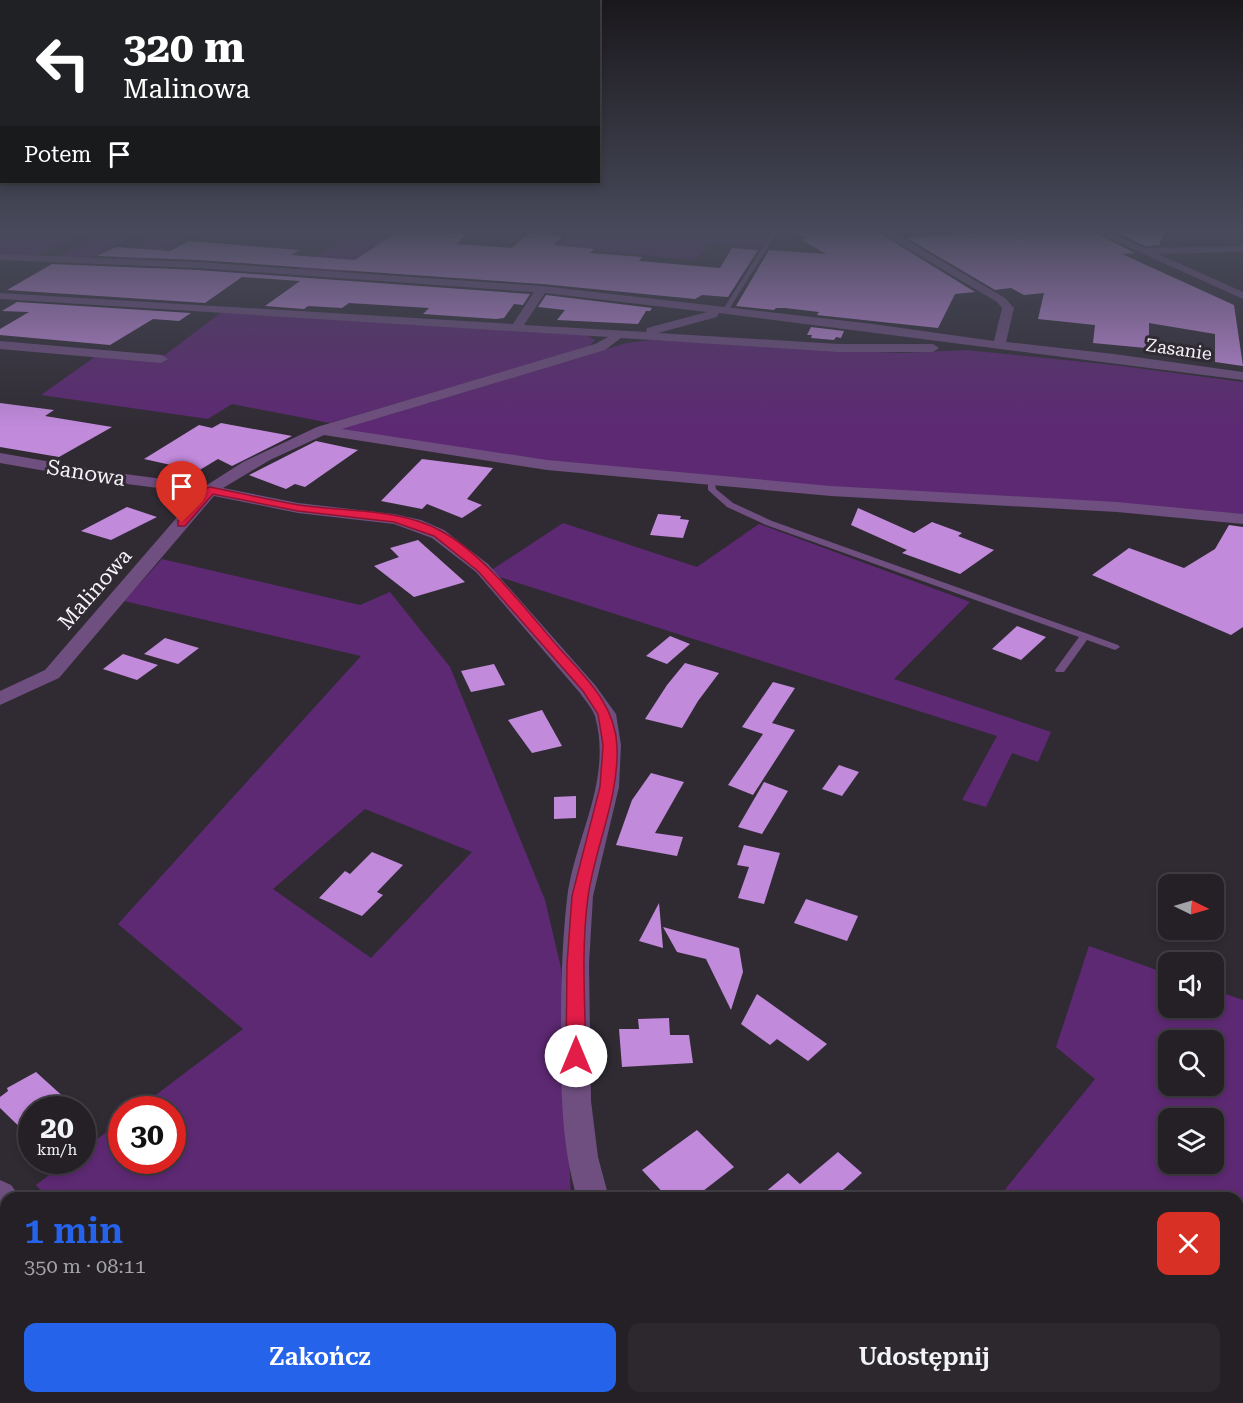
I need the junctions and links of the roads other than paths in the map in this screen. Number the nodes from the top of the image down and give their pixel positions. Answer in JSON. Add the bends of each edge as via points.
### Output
{"nodes":[{"id":1,"x":8,"y":296,"type":"edge"},
{"id":2,"x":537,"y":296,"type":"edge"},
{"id":3,"x":605,"y":296,"type":"edge"},
{"id":4,"x":735,"y":296,"type":"edge"},
{"id":5,"x":995,"y":296,"type":"edge"},
{"id":6,"x":726,"y":311,"type":"junction"},
{"id":7,"x":516,"y":328,"type":"junction"},
{"id":8,"x":618,"y":334,"type":"junction"},
{"id":9,"x":644,"y":336,"type":"junction"},
{"id":10,"x":0,"y":345,"type":"edge"},
{"id":11,"x":999,"y":345,"type":"junction"},
{"id":12,"x":161,"y":359,"type":"dead end"},
{"id":13,"x":1243,"y":376,"type":"edge"},
{"id":14,"x":322,"y":430,"type":"junction"},
{"id":15,"x":0,"y":459,"type":"edge"},
{"id":16,"x":711,"y":480,"type":"junction"},
{"id":17,"x":210,"y":490,"type":"junction"},
{"id":18,"x":1243,"y":519,"type":"edge"},
{"id":19,"x":1085,"y":636,"type":"junction"},
{"id":20,"x":1115,"y":647,"type":"dead end"},
{"id":21,"x":1060,"y":670,"type":"dead end"},
{"id":22,"x":0,"y":699,"type":"edge"},
{"id":23,"x":591,"y":1192,"type":"edge"}],
"edges":[{"from":1,"to":7,"type":"street"},
{"from":2,"to":7,"type":"street"},
{"from":3,"to":6,"type":"street","name":"Zasanie"},
{"from":4,"to":6,"type":"lane"},
{"from":5,"to":11,"type":"street","via":[[1008,308]]},
{"from":6,"to":9,"type":"street"},
{"from":6,"to":11,"type":"street","name":"Zasanie"},
{"from":7,"to":8,"type":"street"},
{"from":8,"to":9,"type":"street"},
{"from":8,"to":14,"type":"street","name":"Malinowa","via":[[600,347]]},
{"from":9,"to":11,"type":"street","via":[[878,349]]},
{"from":10,"to":12,"type":"street"},
{"from":11,"to":13,"type":"street","name":"Zasanie"},
{"from":14,"to":16,"type":"street","via":[[547,465]]},
{"from":14,"to":17,"type":"street","name":"Malinowa","via":[[222,480]]},
{"from":15,"to":17,"type":"street","name":"Sanowa"},
{"from":16,"to":18,"type":"street"},
{"from":16,"to":19,"type":"lane","via":[[712,490],[730,505],[769,523]]},
{"from":17,"to":22,"type":"street","name":"Malinowa","via":[[52,674]]},
{"from":17,"to":23,"type":"street","name":"Sanowa","via":[[298,508],[394,519],[438,534],[482,568],[588,689],[605,714],[610,745],[608,787],[580,896],[576,964],[576,1101],[582,1157]]},
{"from":19,"to":20,"type":"lane"},
{"from":19,"to":21,"type":"lane"}]}
